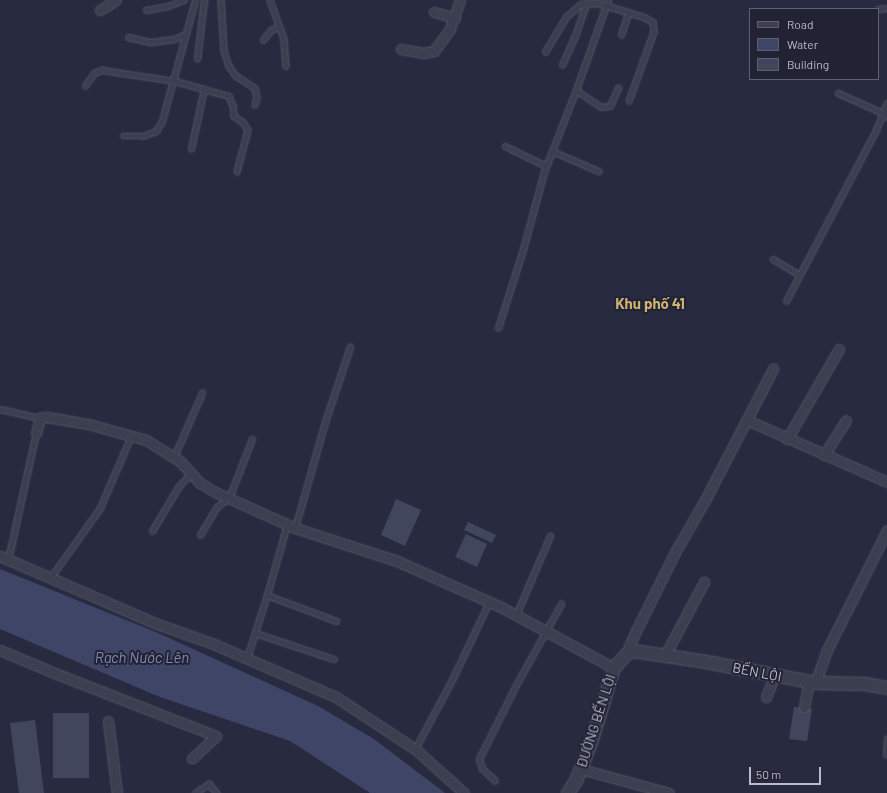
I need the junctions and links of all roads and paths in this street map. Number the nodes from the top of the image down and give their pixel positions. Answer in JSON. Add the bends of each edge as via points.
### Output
{"nodes":[{"id":1,"x":116,"y":0,"type":"edge"},
{"id":2,"x":184,"y":0,"type":"edge"},
{"id":3,"x":195,"y":0,"type":"edge"},
{"id":4,"x":204,"y":0,"type":"edge"},
{"id":5,"x":221,"y":0,"type":"edge"},
{"id":6,"x":270,"y":0,"type":"edge"},
{"id":7,"x":460,"y":0,"type":"edge"},
{"id":8,"x":608,"y":0,"type":"edge"},
{"id":9,"x":586,"y":4,"type":"junction"},
{"id":10,"x":606,"y":6,"type":"junction"},
{"id":11,"x":100,"y":10,"type":"dead end"},
{"id":12,"x":146,"y":10,"type":"dead end"},
{"id":13,"x":434,"y":12,"type":"dead end"},
{"id":14,"x":628,"y":13,"type":"junction"},
{"id":15,"x":455,"y":18,"type":"junction"},
{"id":16,"x":278,"y":27,"type":"junction"},
{"id":17,"x":186,"y":34,"type":"junction"},
{"id":18,"x":621,"y":34,"type":"dead end"},
{"id":19,"x":128,"y":36,"type":"dead end"},
{"id":20,"x":263,"y":40,"type":"dead end"},
{"id":21,"x":401,"y":49,"type":"dead end"},
{"id":22,"x":546,"y":52,"type":"dead end"},
{"id":23,"x":197,"y":59,"type":"dead end"},
{"id":24,"x":562,"y":64,"type":"dead end"},
{"id":25,"x":286,"y":66,"type":"dead end"},
{"id":26,"x":175,"y":81,"type":"junction"},
{"id":27,"x":85,"y":86,"type":"dead end"},
{"id":28,"x":618,"y":88,"type":"dead end"},
{"id":29,"x":204,"y":89,"type":"junction"},
{"id":30,"x":576,"y":90,"type":"junction"},
{"id":31,"x":838,"y":93,"type":"dead end"},
{"id":32,"x":629,"y":101,"type":"dead end"},
{"id":33,"x":887,"y":103,"type":"edge"},
{"id":34,"x":256,"y":105,"type":"dead end"},
{"id":35,"x":885,"y":114,"type":"edge"},
{"id":36,"x":123,"y":136,"type":"dead end"},
{"id":37,"x":504,"y":146,"type":"dead end"},
{"id":38,"x":191,"y":149,"type":"dead end"},
{"id":39,"x":552,"y":151,"type":"junction"},
{"id":40,"x":546,"y":166,"type":"junction"},
{"id":41,"x":599,"y":171,"type":"dead end"},
{"id":42,"x":237,"y":172,"type":"dead end"},
{"id":43,"x":773,"y":259,"type":"dead end"},
{"id":44,"x":800,"y":275,"type":"junction"},
{"id":45,"x":786,"y":301,"type":"dead end"},
{"id":46,"x":498,"y":328,"type":"dead end"},
{"id":47,"x":350,"y":347,"type":"dead end"},
{"id":48,"x":838,"y":349,"type":"dead end"},
{"id":49,"x":773,"y":369,"type":"dead end"},
{"id":50,"x":202,"y":393,"type":"dead end"},
{"id":51,"x":0,"y":409,"type":"edge"},
{"id":52,"x":40,"y":418,"type":"junction"},
{"id":53,"x":747,"y":420,"type":"junction"},
{"id":54,"x":846,"y":420,"type":"dead end"},
{"id":55,"x":36,"y":433,"type":"joint"},
{"id":56,"x":131,"y":436,"type":"junction"},
{"id":57,"x":252,"y":438,"type":"dead end"},
{"id":58,"x":787,"y":439,"type":"junction"},
{"id":59,"x":824,"y":455,"type":"junction"},
{"id":60,"x":174,"y":457,"type":"junction"},
{"id":61,"x":191,"y":473,"type":"junction"},
{"id":62,"x":887,"y":482,"type":"edge"},
{"id":63,"x":229,"y":498,"type":"junction"},
{"id":64,"x":291,"y":527,"type":"junction"},
{"id":65,"x":887,"y":530,"type":"edge"},
{"id":66,"x":152,"y":531,"type":"dead end"},
{"id":67,"x":200,"y":536,"type":"dead end"},
{"id":68,"x":550,"y":536,"type":"dead end"},
{"id":69,"x":4,"y":558,"type":"edge"},
{"id":70,"x":51,"y":578,"type":"junction"},
{"id":71,"x":704,"y":582,"type":"dead end"},
{"id":72,"x":268,"y":595,"type":"junction"},
{"id":73,"x":489,"y":602,"type":"junction"},
{"id":74,"x":562,"y":604,"type":"dead end"},
{"id":75,"x":516,"y":615,"type":"junction"},
{"id":76,"x":336,"y":621,"type":"dead end"},
{"id":77,"x":547,"y":631,"type":"junction"},
{"id":78,"x":255,"y":633,"type":"junction"},
{"id":79,"x":0,"y":650,"type":"edge"},
{"id":80,"x":628,"y":653,"type":"junction"},
{"id":81,"x":665,"y":655,"type":"junction"},
{"id":82,"x":246,"y":658,"type":"junction"},
{"id":83,"x":334,"y":660,"type":"dead end"},
{"id":84,"x":614,"y":668,"type":"junction"},
{"id":85,"x":775,"y":675,"type":"junction"},
{"id":86,"x":812,"y":682,"type":"junction"},
{"id":87,"x":887,"y":688,"type":"edge"},
{"id":88,"x":766,"y":698,"type":"dead end"},
{"id":89,"x":804,"y":707,"type":"dead end"},
{"id":90,"x":108,"y":721,"type":"dead end"},
{"id":91,"x":887,"y":739,"type":"edge"},
{"id":92,"x":415,"y":748,"type":"junction"},
{"id":93,"x":886,"y":756,"type":"dead end"},
{"id":94,"x":192,"y":758,"type":"dead end"},
{"id":95,"x":581,"y":768,"type":"junction"},
{"id":96,"x":495,"y":781,"type":"dead end"},
{"id":97,"x":117,"y":793,"type":"edge"},
{"id":98,"x":195,"y":793,"type":"edge"},
{"id":99,"x":217,"y":793,"type":"edge"},
{"id":100,"x":464,"y":793,"type":"edge"},
{"id":101,"x":568,"y":793,"type":"edge"},
{"id":102,"x":669,"y":793,"type":"edge"}],
"edges":[{"from":1,"to":11,"type":"street"},
{"from":2,"to":12,"type":"lane"},
{"from":3,"to":17,"type":"lane"},
{"from":4,"to":23,"type":"lane"},
{"from":5,"to":34,"type":"lane","via":[[224,51],[235,74],[255,88]]},
{"from":6,"to":16,"type":"lane"},
{"from":7,"to":15,"type":"street"},
{"from":8,"to":10,"type":"lane"},
{"from":9,"to":10,"type":"lane","via":[[598,3]]},
{"from":9,"to":22,"type":"lane","via":[[581,4],[566,17]]},
{"from":9,"to":24,"type":"lane"},
{"from":10,"to":14,"type":"lane"},
{"from":10,"to":30,"type":"lane"},
{"from":13,"to":15,"type":"street"},
{"from":14,"to":18,"type":"lane"},
{"from":14,"to":32,"type":"lane","via":[[644,17],[653,22],[655,27]]},
{"from":15,"to":21,"type":"street","via":[[434,52],[422,53]]},
{"from":16,"to":20,"type":"lane","via":[[271,30]]},
{"from":16,"to":25,"type":"lane","via":[[284,39]]},
{"from":17,"to":19,"type":"lane","via":[[174,39],[150,42]]},
{"from":17,"to":26,"type":"lane"},
{"from":26,"to":27,"type":"lane","via":[[102,70],[94,73]]},
{"from":26,"to":29,"type":"lane"},
{"from":26,"to":36,"type":"lane","via":[[162,121],[156,131],[143,136]]},
{"from":28,"to":30,"type":"lane","via":[[610,106],[601,107]]},
{"from":29,"to":38,"type":"lane"},
{"from":29,"to":42,"type":"lane","via":[[229,96],[234,116],[243,122],[248,130]]},
{"from":30,"to":39,"type":"lane"},
{"from":31,"to":35,"type":"lane"},
{"from":33,"to":35,"type":"lane"},
{"from":35,"to":44,"type":"lane"},
{"from":37,"to":40,"type":"lane"},
{"from":39,"to":40,"type":"lane"},
{"from":39,"to":41,"type":"lane"},
{"from":40,"to":46,"type":"lane"},
{"from":43,"to":44,"type":"lane"},
{"from":44,"to":45,"type":"lane"},
{"from":47,"to":64,"type":"lane"},
{"from":48,"to":58,"type":"street"},
{"from":49,"to":53,"type":"street"},
{"from":50,"to":60,"type":"lane"},
{"from":51,"to":52,"type":"lane"},
{"from":52,"to":55,"type":"street"},
{"from":52,"to":56,"type":"street","via":[[68,420]]},
{"from":53,"to":58,"type":"street"},
{"from":53,"to":80,"type":"street","via":[[674,554],[629,646]]},
{"from":54,"to":59,"type":"street"},
{"from":55,"to":69,"type":"lane"},
{"from":56,"to":60,"type":"street","via":[[146,440]]},
{"from":56,"to":70,"type":"lane","via":[[100,508]]},
{"from":57,"to":63,"type":"lane"},
{"from":58,"to":59,"type":"street"},
{"from":59,"to":62,"type":"street"},
{"from":60,"to":61,"type":"street"},
{"from":61,"to":63,"type":"street","via":[[200,483]]},
{"from":61,"to":66,"type":"lane"},
{"from":63,"to":64,"type":"street"},
{"from":63,"to":67,"type":"lane","via":[[217,507]]},
{"from":64,"to":72,"type":"lane"},
{"from":64,"to":73,"type":"street","via":[[397,561]]},
{"from":65,"to":86,"type":"street"},
{"from":68,"to":75,"type":"lane"},
{"from":69,"to":70,"type":"street"},
{"from":70,"to":82,"type":"street","via":[[155,623]]},
{"from":71,"to":81,"type":"street"},
{"from":72,"to":76,"type":"lane"},
{"from":72,"to":78,"type":"lane"},
{"from":73,"to":75,"type":"street"},
{"from":73,"to":92,"type":"lane","via":[[452,680]]},
{"from":74,"to":77,"type":"lane"},
{"from":75,"to":77,"type":"street"},
{"from":77,"to":84,"type":"street"},
{"from":77,"to":96,"type":"lane","via":[[479,759],[482,769]]},
{"from":78,"to":82,"type":"lane"},
{"from":78,"to":83,"type":"lane"},
{"from":79,"to":94,"type":"street","via":[[216,736]]},
{"from":80,"to":81,"type":"street","name":"BẾN LỘI","via":[[640,651]]},
{"from":80,"to":84,"type":"street","name":"ĐƯỜNG BẾN LỘI"},
{"from":81,"to":85,"type":"street","name":"BẾN LỘI"},
{"from":82,"to":92,"type":"street","via":[[336,697]]},
{"from":84,"to":95,"type":"street","name":"ĐƯỜNG BẾN LỘI"},
{"from":85,"to":86,"type":"street","name":"BẾN LỘI"},
{"from":85,"to":88,"type":"street"},
{"from":86,"to":87,"type":"street","name":"BẾN LỘI","via":[[865,684]]},
{"from":86,"to":89,"type":"street"},
{"from":90,"to":97,"type":"street"},
{"from":91,"to":93,"type":"lane"},
{"from":92,"to":100,"type":"street"},
{"from":95,"to":101,"type":"street","name":"ĐƯỜNG BẾN LỘI"},
{"from":95,"to":102,"type":"street"},
{"from":98,"to":99,"type":"lane","via":[[209,784]]}]}
